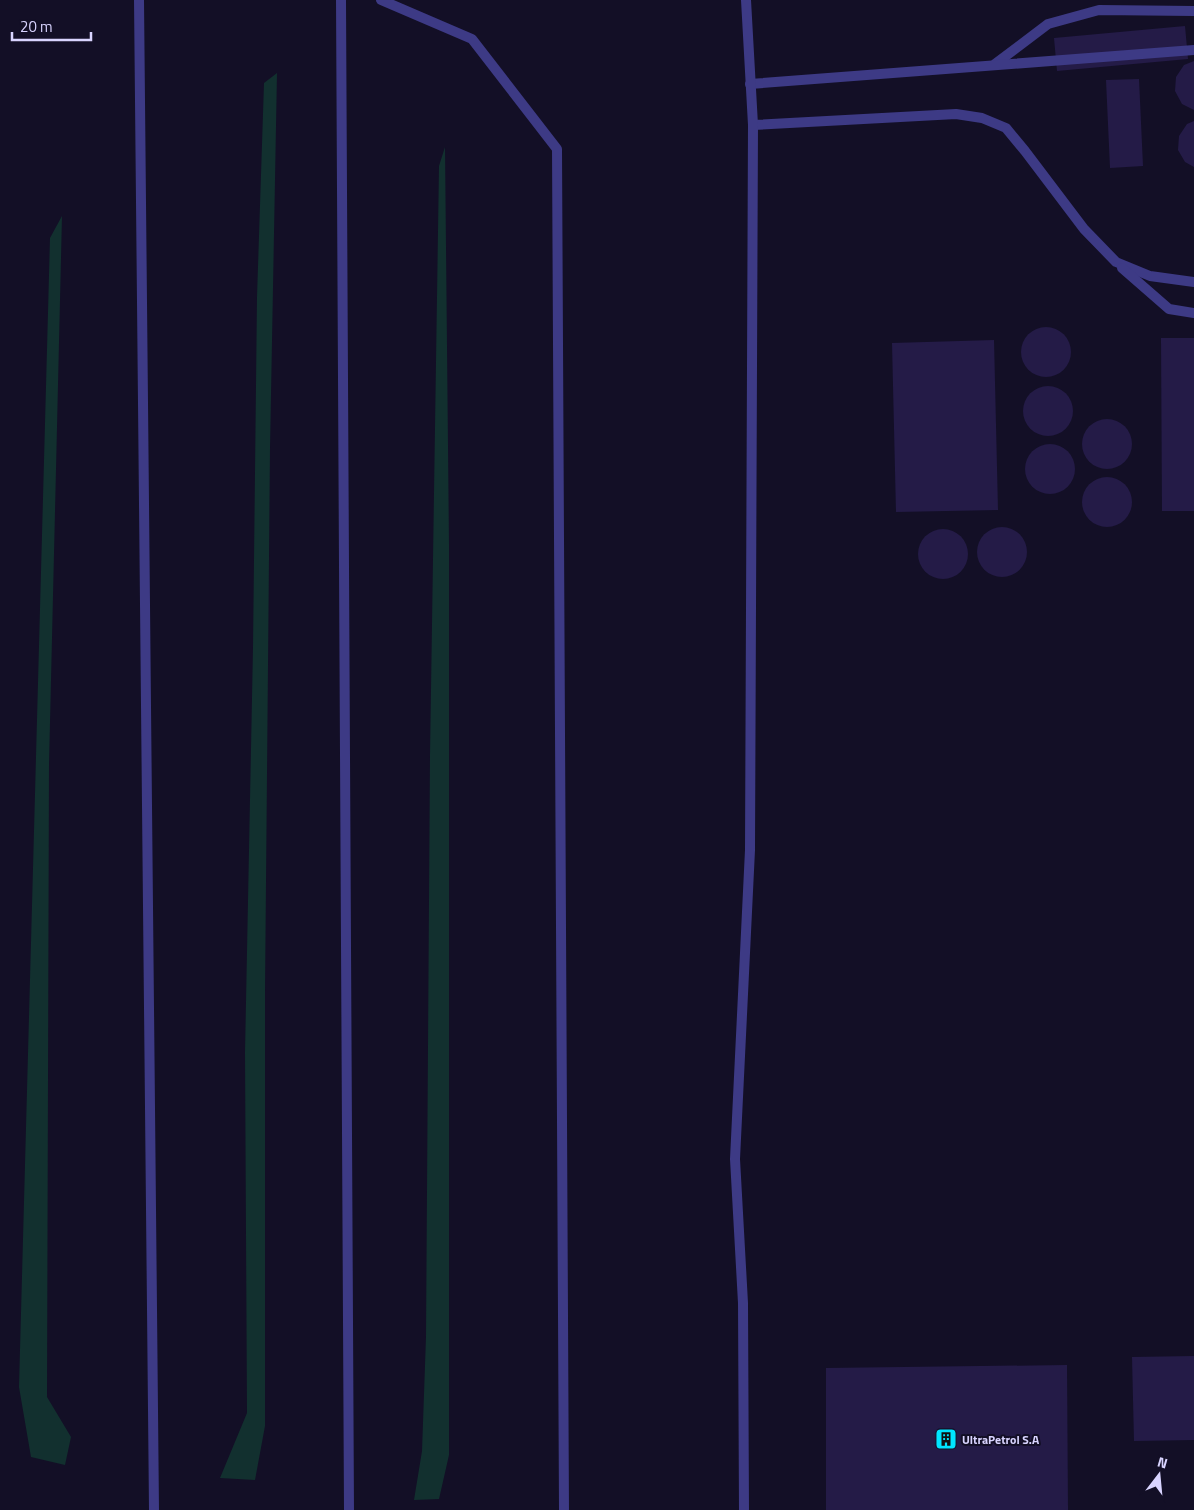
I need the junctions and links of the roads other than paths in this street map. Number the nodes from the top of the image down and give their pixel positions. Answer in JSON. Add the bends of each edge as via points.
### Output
{"nodes":[{"id":1,"x":139,"y":0,"type":"edge"},
{"id":2,"x":341,"y":0,"type":"edge"},
{"id":3,"x":381,"y":0,"type":"edge"},
{"id":4,"x":746,"y":0,"type":"edge"},
{"id":5,"x":1194,"y":11,"type":"edge"},
{"id":6,"x":1194,"y":50,"type":"edge"},
{"id":7,"x":994,"y":64,"type":"junction"},
{"id":8,"x":750,"y":84,"type":"junction"},
{"id":9,"x":753,"y":125,"type":"junction"},
{"id":10,"x":1116,"y":262,"type":"junction"},
{"id":11,"x":1194,"y":282,"type":"edge"},
{"id":12,"x":1194,"y":313,"type":"edge"},
{"id":13,"x":154,"y":1510,"type":"edge"},
{"id":14,"x":349,"y":1510,"type":"edge"},
{"id":15,"x":564,"y":1510,"type":"edge"},
{"id":16,"x":744,"y":1510,"type":"edge"}],
"edges":[{"from":1,"to":13,"type":"lane"},
{"from":2,"to":14,"type":"lane"},
{"from":3,"to":15,"type":"lane","via":[[472,39],[557,149]]},
{"from":4,"to":8,"type":"lane"},
{"from":5,"to":7,"type":"lane","via":[[1099,10],[1048,24]]},
{"from":6,"to":7,"type":"lane"},
{"from":7,"to":8,"type":"lane"},
{"from":8,"to":9,"type":"lane"},
{"from":9,"to":10,"type":"lane","via":[[956,114],[982,118],[1006,128],[1084,229]]},
{"from":9,"to":16,"type":"lane","via":[[750,850],[735,1160],[743,1303]]},
{"from":10,"to":11,"type":"lane","via":[[1150,276]]},
{"from":10,"to":12,"type":"lane","via":[[1169,309]]}]}
